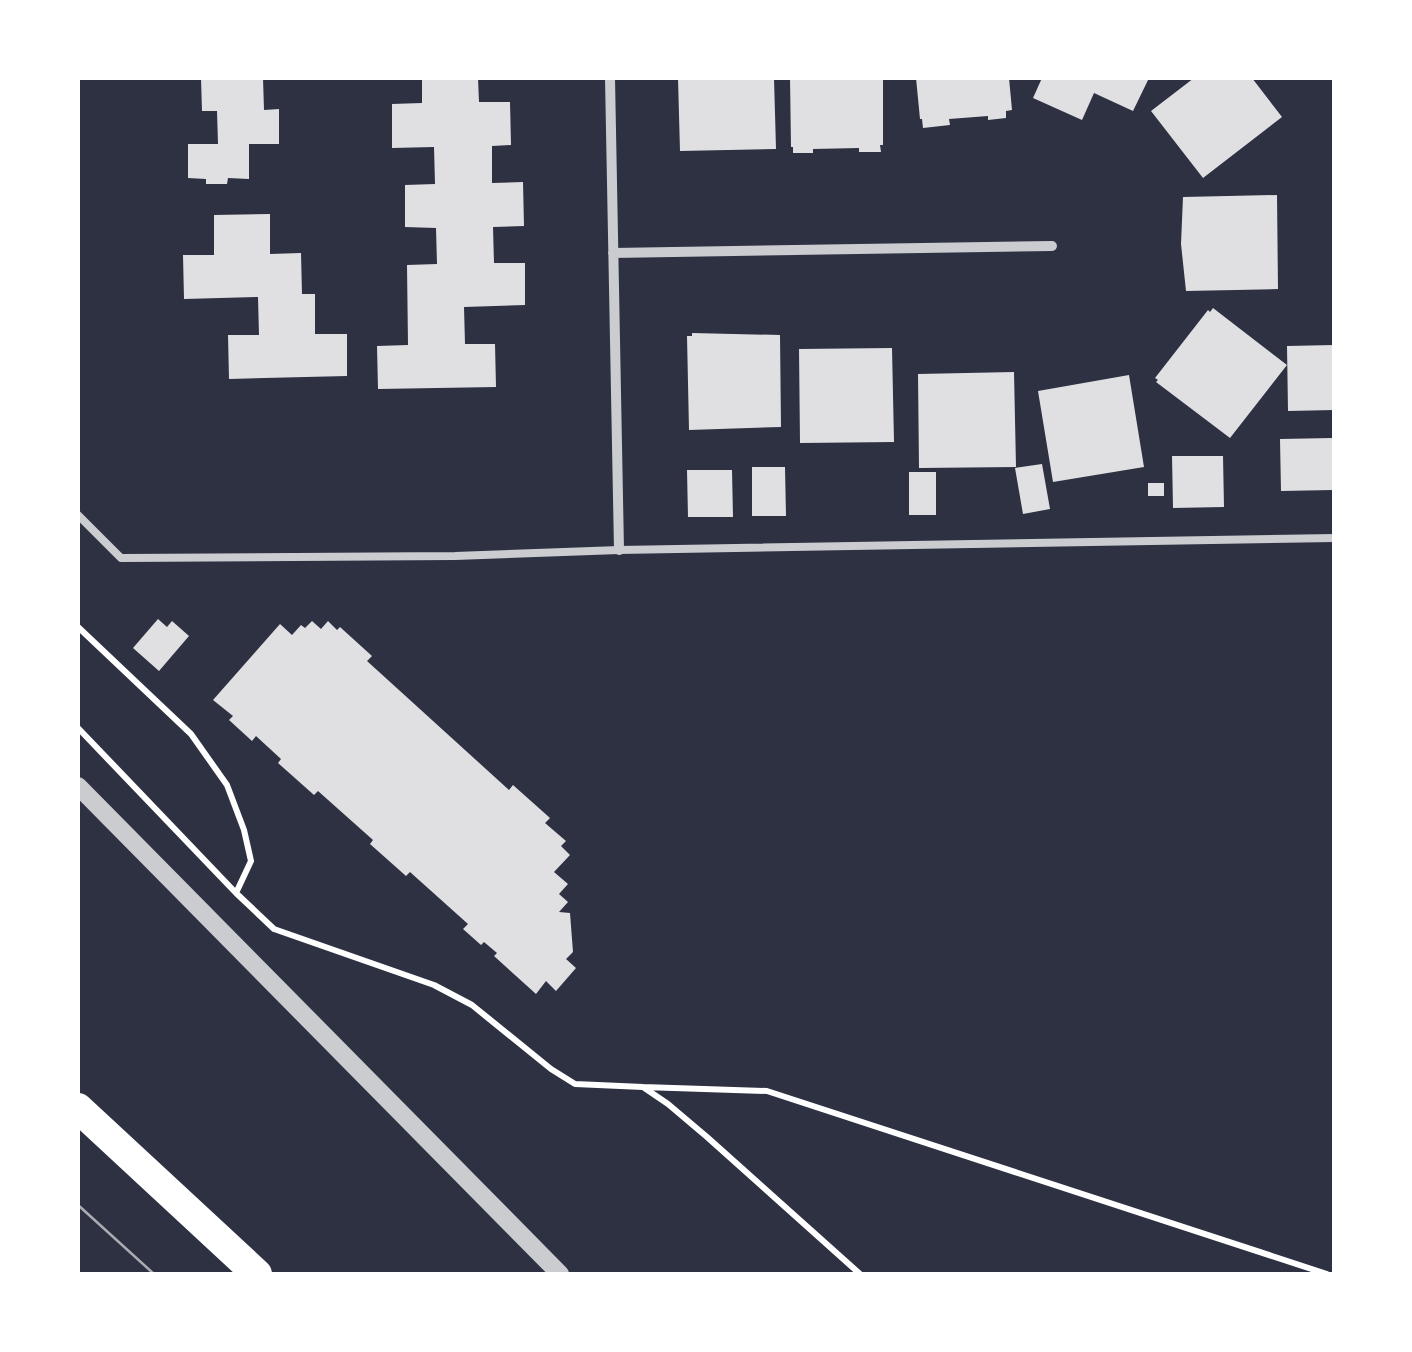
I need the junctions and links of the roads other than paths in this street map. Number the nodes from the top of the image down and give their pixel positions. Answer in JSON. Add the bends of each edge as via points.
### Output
{"nodes":[{"id":1,"x":610,"y":78,"type":"edge"},
{"id":2,"x":1052,"y":246,"type":"dead end"},
{"id":3,"x":613,"y":252,"type":"junction"},
{"id":4,"x":78,"y":515,"type":"edge"},
{"id":5,"x":1334,"y":538,"type":"edge"},
{"id":6,"x":619,"y":550,"type":"junction"},
{"id":7,"x":78,"y":786,"type":"edge"},
{"id":8,"x":78,"y":1108,"type":"edge"},
{"id":9,"x":258,"y":1274,"type":"edge"},
{"id":10,"x":560,"y":1274,"type":"edge"}],
"edges":[{"from":1,"to":3,"type":"street"},
{"from":2,"to":3,"type":"street"},
{"from":3,"to":6,"type":"street"},
{"from":4,"to":6,"type":"lane","via":[[121,558]]},
{"from":5,"to":6,"type":"lane"},
{"from":7,"to":10,"type":"street"},
{"from":8,"to":9,"type":"highway"}]}
